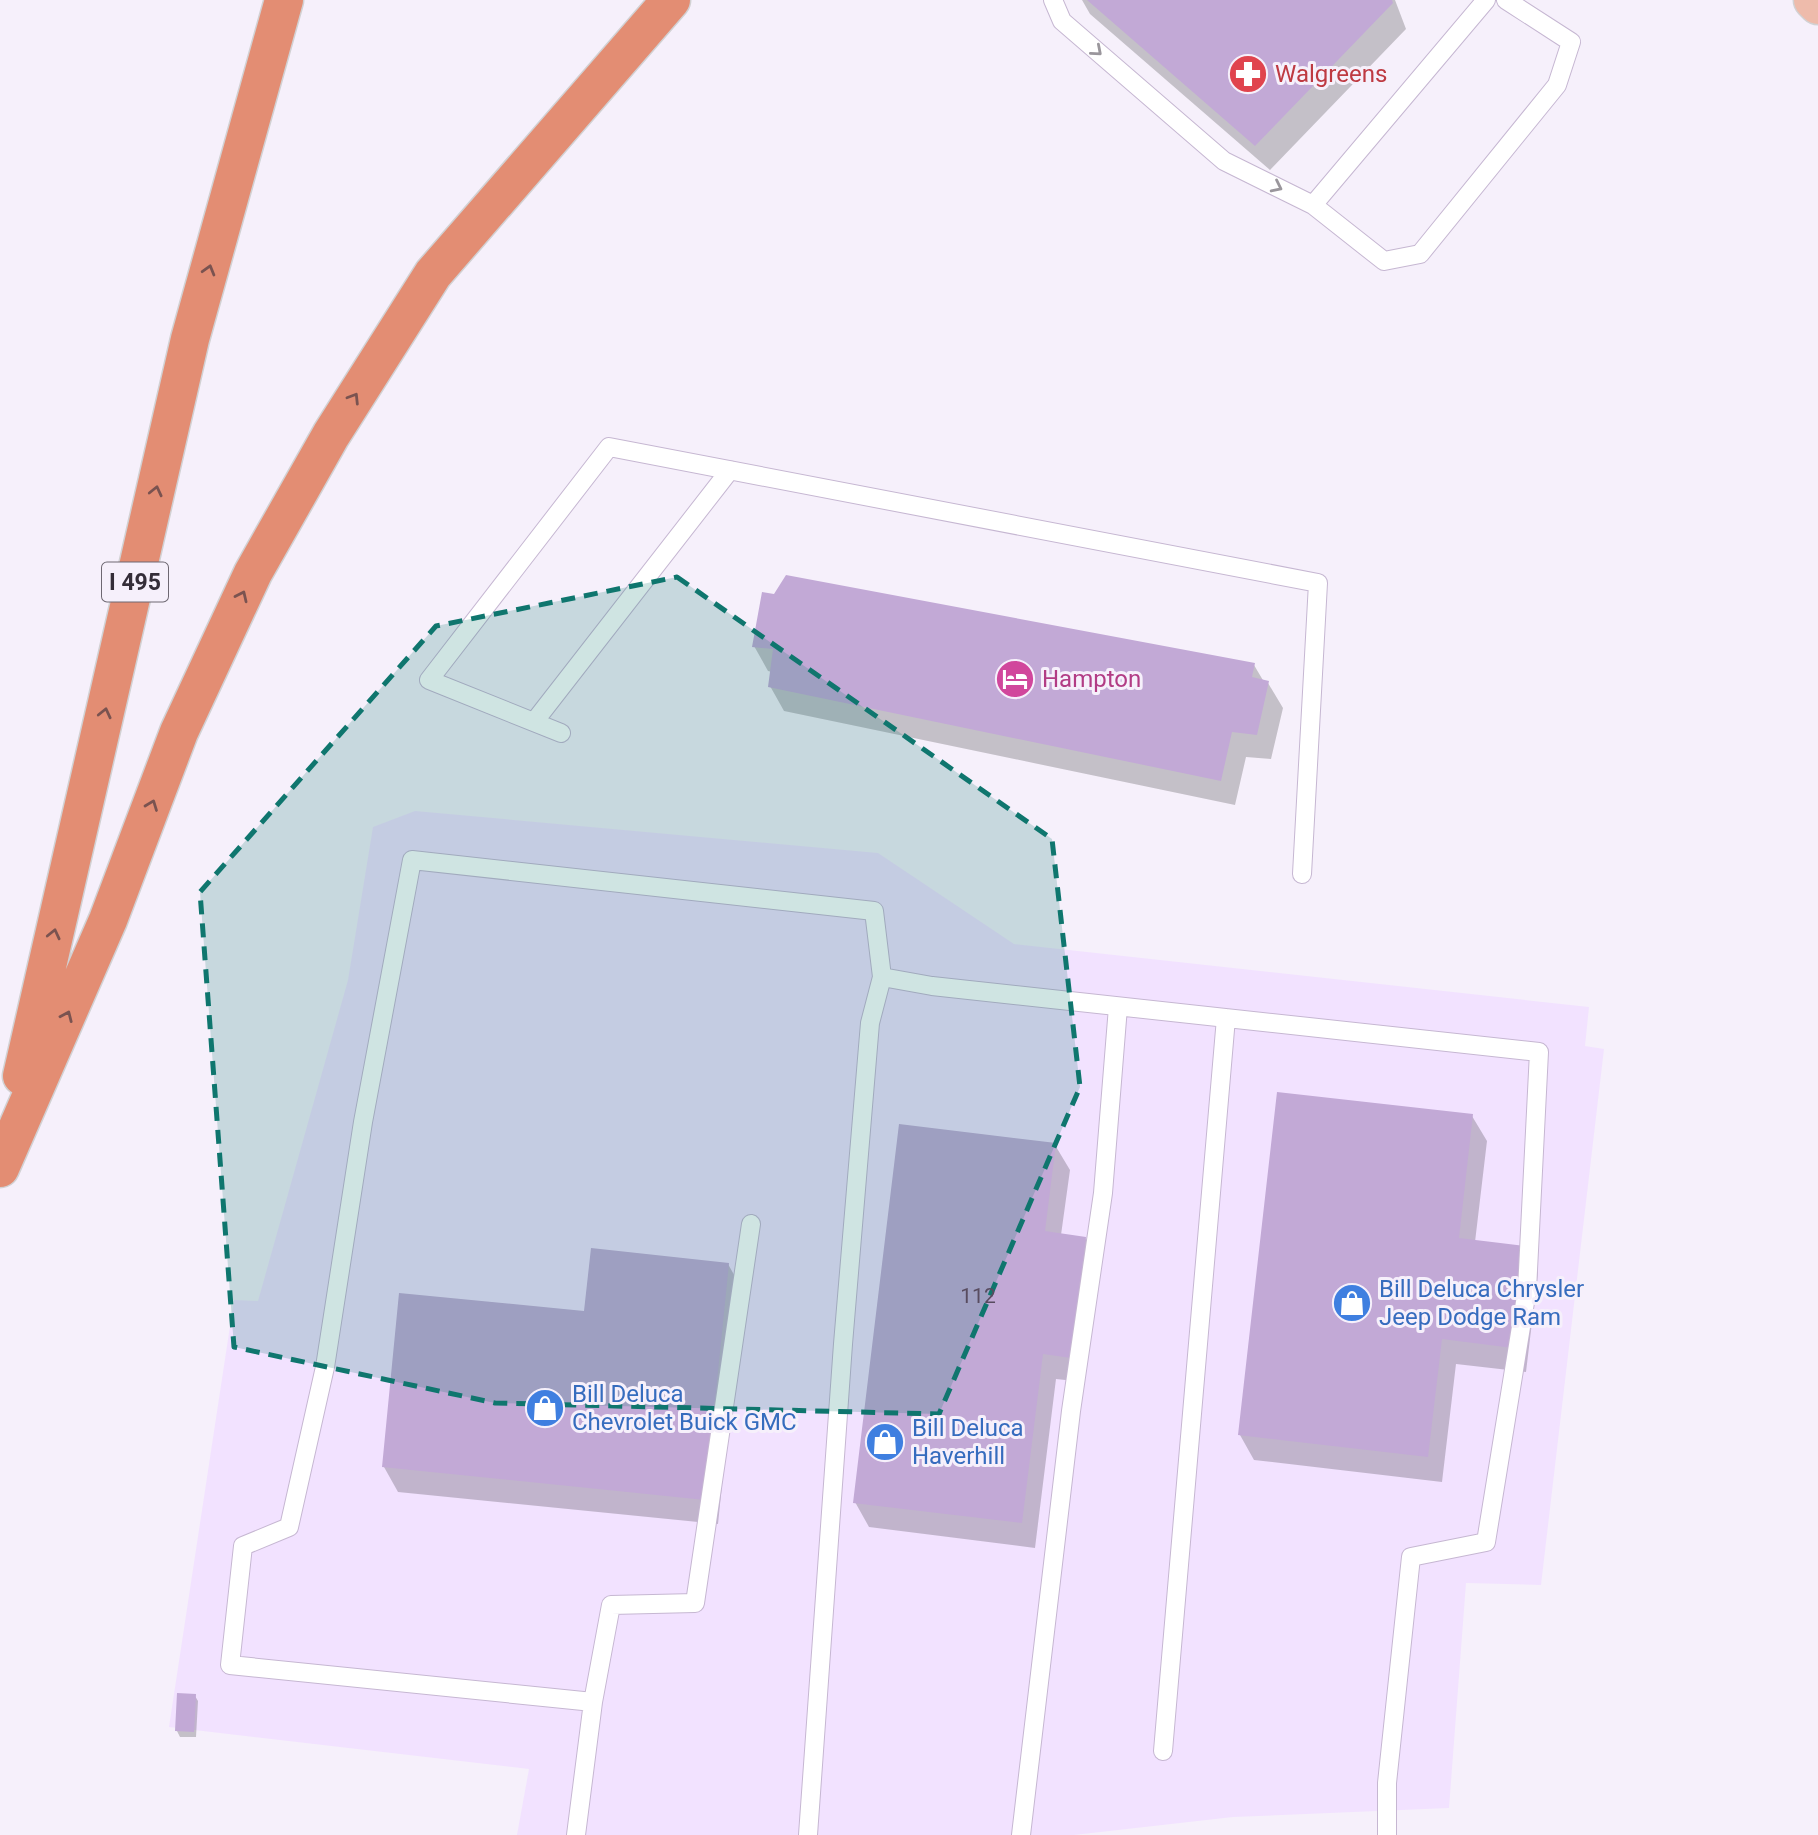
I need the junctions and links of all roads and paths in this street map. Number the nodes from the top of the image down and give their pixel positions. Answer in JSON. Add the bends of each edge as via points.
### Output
{"nodes":[{"id":1,"x":284,"y":0,"type":"edge"},
{"id":2,"x":671,"y":0,"type":"edge"},
{"id":3,"x":1053,"y":0,"type":"edge"},
{"id":4,"x":1486,"y":0,"type":"edge"},
{"id":5,"x":1506,"y":0,"type":"edge"},
{"id":6,"x":1813,"y":0,"type":"edge"},
{"id":7,"x":1818,"y":5,"type":"edge"},
{"id":8,"x":1312,"y":205,"type":"junction"},
{"id":9,"x":730,"y":470,"type":"junction"},
{"id":10,"x":534,"y":722,"type":"junction"},
{"id":11,"x":561,"y":733,"type":"dead end"},
{"id":12,"x":1302,"y":874,"type":"dead end"},
{"id":13,"x":882,"y":977,"type":"junction"},
{"id":14,"x":1118,"y":1007,"type":"junction"},
{"id":15,"x":1226,"y":1018,"type":"junction"},
{"id":16,"x":0,"y":1169,"type":"edge"},
{"id":17,"x":751,"y":1224,"type":"dead end"},
{"id":18,"x":593,"y":1702,"type":"junction"},
{"id":19,"x":1163,"y":1751,"type":"dead end"},
{"id":20,"x":576,"y":1835,"type":"edge"},
{"id":21,"x":808,"y":1835,"type":"edge"},
{"id":22,"x":1021,"y":1835,"type":"edge"},
{"id":23,"x":1387,"y":1835,"type":"edge"}],
"edges":[{"from":16,"to":1,"type":"highway","number":"I 495","one_way":true,"via":[[190,339]]},
{"from":16,"to":2,"type":"highway","one_way":true,"via":[[108,920],[179,732],[253,573],[325,446],[433,274]]},
{"from":3,"to":8,"type":"lane","one_way":true,"via":[[1062,21],[1224,161]]},
{"from":4,"to":8,"type":"lane"},
{"from":5,"to":8,"type":"lane","via":[[1571,42],[1557,85],[1420,254],[1384,261]]},
{"from":6,"to":7,"type":"main road"},
{"from":9,"to":10,"type":"lane"},
{"from":9,"to":10,"type":"lane","via":[[609,447],[429,680]]},
{"from":9,"to":12,"type":"lane","via":[[1318,583]]},
{"from":10,"to":11,"type":"lane"},
{"from":13,"to":14,"type":"lane"},
{"from":13,"to":18,"type":"lane","via":[[874,911],[412,860],[363,1122],[325,1367],[289,1527],[243,1546],[230,1665]]},
{"from":13,"to":21,"type":"lane","via":[[870,1023]]},
{"from":14,"to":15,"type":"lane"},
{"from":14,"to":22,"type":"lane","via":[[1103,1193],[1071,1411]]},
{"from":15,"to":19,"type":"lane"},
{"from":15,"to":23,"type":"lane","via":[[1539,1052],[1527,1290],[1486,1542],[1411,1557],[1387,1783]]},
{"from":17,"to":18,"type":"lane","via":[[695,1603],[611,1605]]},
{"from":18,"to":20,"type":"lane"}]}
